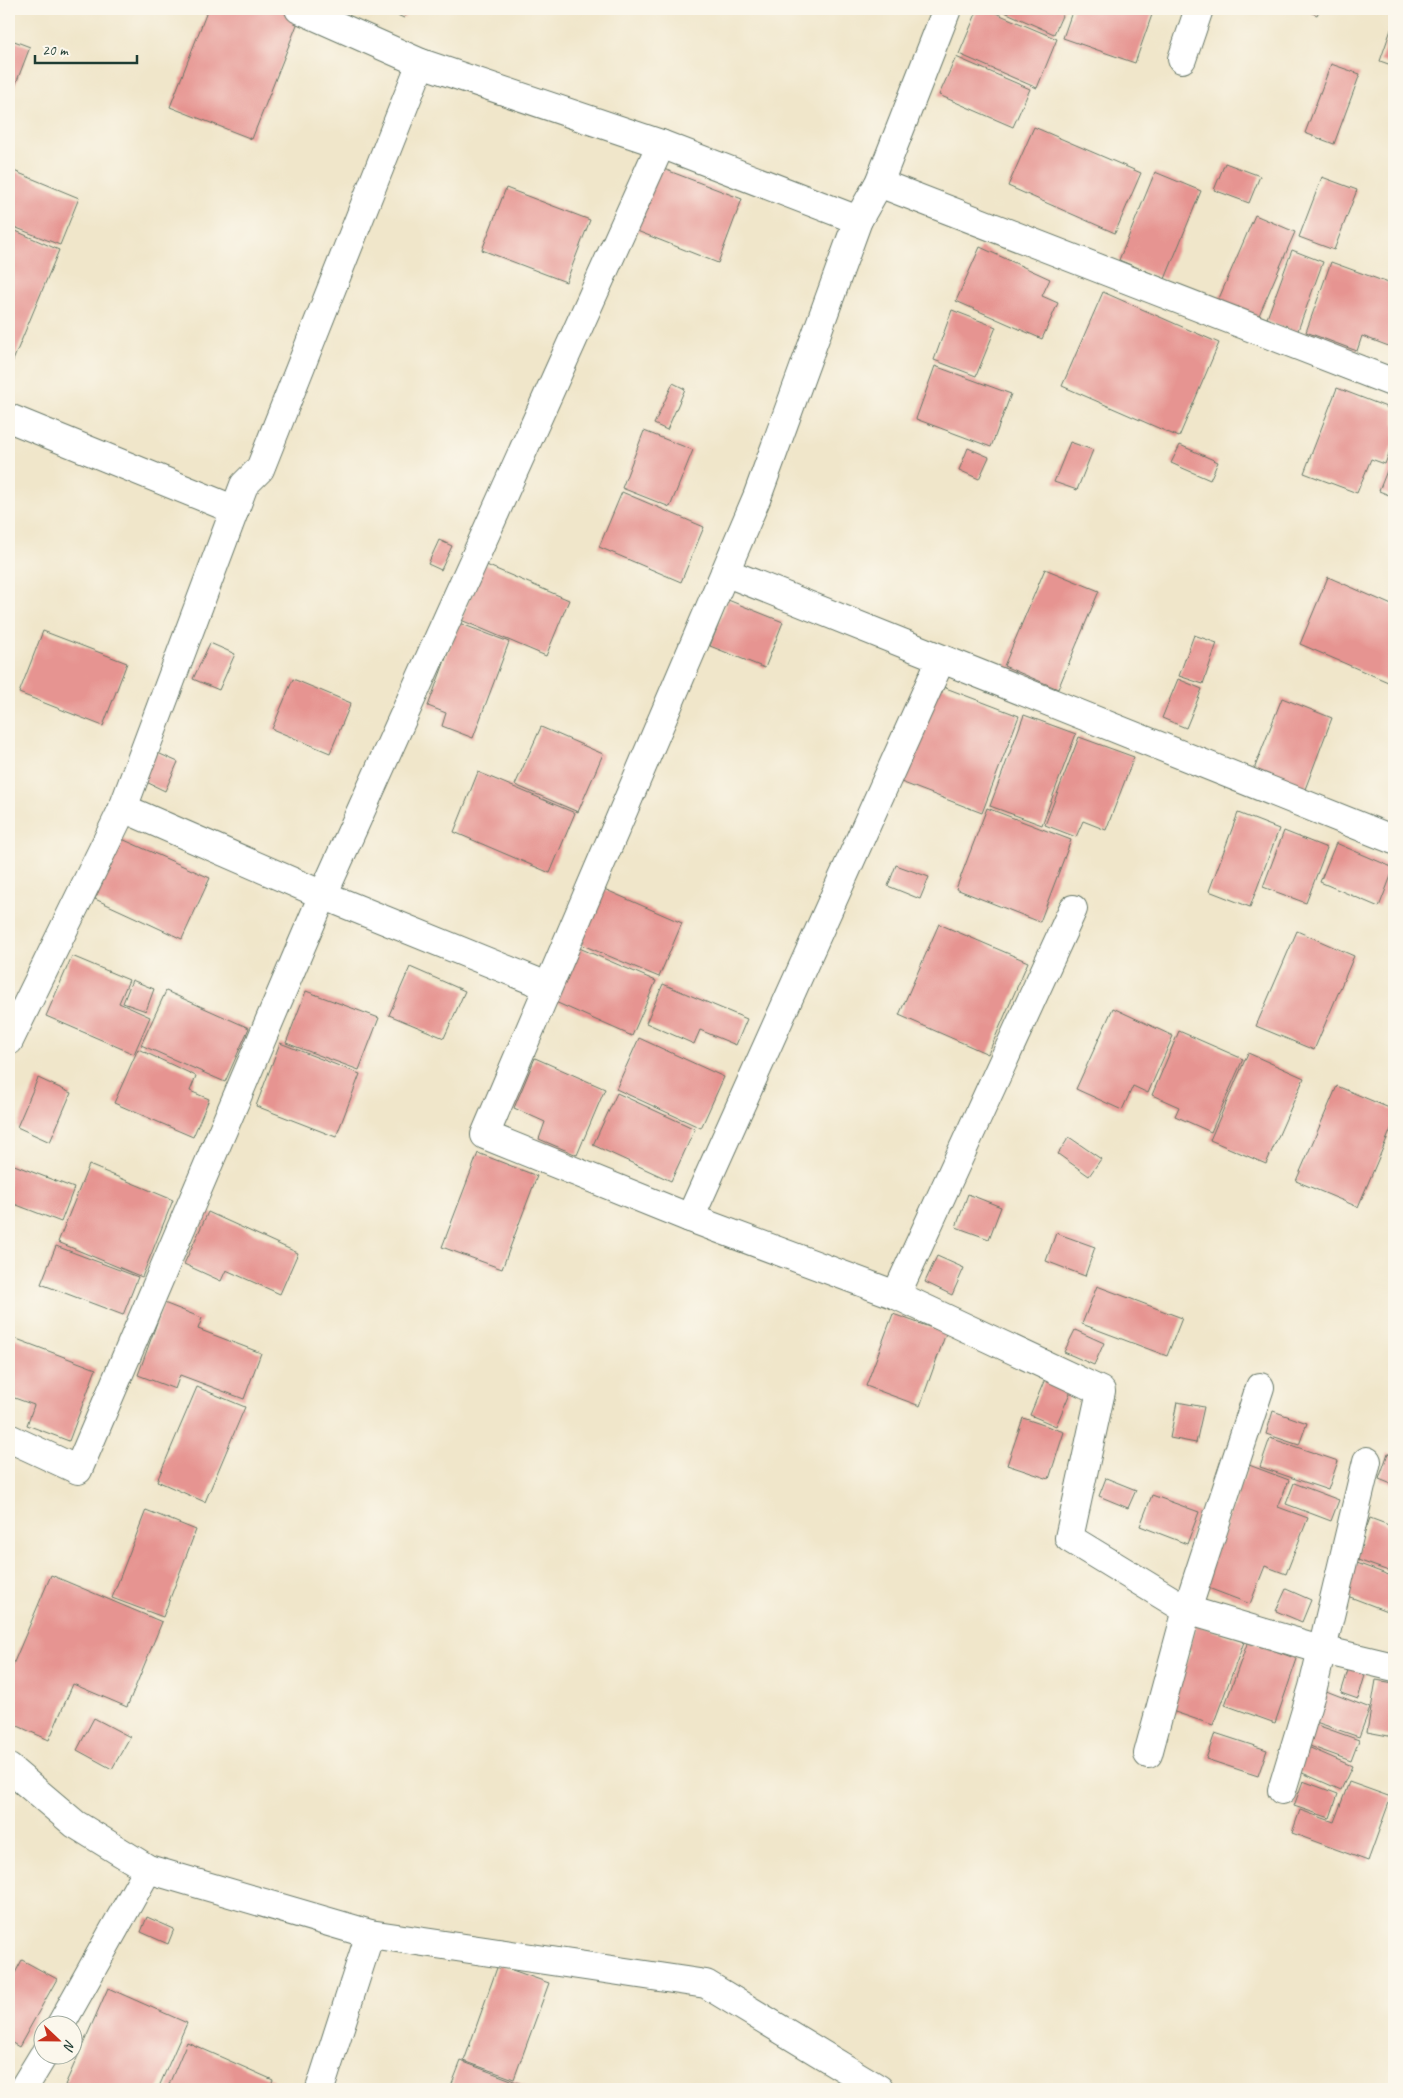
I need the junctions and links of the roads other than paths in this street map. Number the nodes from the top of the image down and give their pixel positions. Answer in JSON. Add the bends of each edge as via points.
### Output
{"nodes":[{"id":1,"x":299,"y":9,"type":"edge"},
{"id":2,"x":947,"y":9,"type":"edge"},
{"id":3,"x":1199,"y":9,"type":"edge"},
{"id":4,"x":1182,"y":59,"type":"dead end"},
{"id":5,"x":421,"y":64,"type":"junction"},
{"id":6,"x":661,"y":144,"type":"junction"},
{"id":7,"x":879,"y":183,"type":"junction"},
{"id":8,"x":858,"y":220,"type":"junction"},
{"id":9,"x":1394,"y":383,"type":"edge"},
{"id":10,"x":9,"y":418,"type":"edge"},
{"id":11,"x":235,"y":510,"type":"junction"},
{"id":12,"x":725,"y":572,"type":"junction"},
{"id":13,"x":941,"y":659,"type":"junction"},
{"id":14,"x":124,"y":808,"type":"junction"},
{"id":15,"x":1394,"y":840,"type":"edge"},
{"id":16,"x":323,"y":895,"type":"junction"},
{"id":17,"x":1073,"y":909,"type":"dead end"},
{"id":18,"x":548,"y":986,"type":"junction"},
{"id":19,"x":9,"y":1041,"type":"edge"},
{"id":20,"x":690,"y":1218,"type":"junction"},
{"id":21,"x":896,"y":1295,"type":"junction"},
{"id":22,"x":1260,"y":1387,"type":"dead end"},
{"id":23,"x":9,"y":1438,"type":"edge"},
{"id":24,"x":1367,"y":1461,"type":"dead end"},
{"id":25,"x":1187,"y":1610,"type":"junction"},
{"id":26,"x":1323,"y":1650,"type":"junction"},
{"id":27,"x":1394,"y":1667,"type":"edge"},
{"id":28,"x":1148,"y":1754,"type":"dead end"},
{"id":29,"x":9,"y":1768,"type":"edge"},
{"id":30,"x":1282,"y":1790,"type":"dead end"},
{"id":31,"x":148,"y":1869,"type":"junction"},
{"id":32,"x":370,"y":1934,"type":"junction"},
{"id":33,"x":66,"y":2016,"type":"edge"},
{"id":34,"x":34,"y":2066,"type":"edge"},
{"id":35,"x":19,"y":2084,"type":"edge"},
{"id":36,"x":320,"y":2089,"type":"edge"},
{"id":37,"x":879,"y":2089,"type":"edge"}],
"edges":[{"from":1,"to":5,"type":"street"},
{"from":2,"to":7,"type":"street"},
{"from":3,"to":4,"type":"street"},
{"from":5,"to":6,"type":"street"},
{"from":5,"to":11,"type":"street","via":[[260,469],[244,485]]},
{"from":6,"to":8,"type":"street"},
{"from":6,"to":16,"type":"street"},
{"from":7,"to":8,"type":"street"},
{"from":7,"to":9,"type":"street"},
{"from":8,"to":12,"type":"street","via":[[757,497]]},
{"from":10,"to":11,"type":"street"},
{"from":11,"to":14,"type":"street"},
{"from":12,"to":13,"type":"street"},
{"from":12,"to":18,"type":"street"},
{"from":13,"to":15,"type":"street"},
{"from":13,"to":20,"type":"street"},
{"from":14,"to":16,"type":"street"},
{"from":14,"to":19,"type":"street"},
{"from":16,"to":18,"type":"street"},
{"from":16,"to":23,"type":"street","via":[[78,1470]]},
{"from":17,"to":21,"type":"street"},
{"from":18,"to":20,"type":"street","via":[[485,1135]]},
{"from":20,"to":21,"type":"street"},
{"from":21,"to":25,"type":"street","via":[[1101,1391],[1069,1538]]},
{"from":22,"to":25,"type":"street"},
{"from":24,"to":26,"type":"street"},
{"from":25,"to":26,"type":"street"},
{"from":25,"to":28,"type":"street"},
{"from":26,"to":27,"type":"street"},
{"from":26,"to":30,"type":"street"},
{"from":29,"to":31,"type":"street","via":[[76,1824]]},
{"from":31,"to":32,"type":"street"},
{"from":31,"to":33,"type":"street"},
{"from":32,"to":36,"type":"street"},
{"from":32,"to":37,"type":"street","via":[[706,1984]]},
{"from":34,"to":35,"type":"street"}]}
